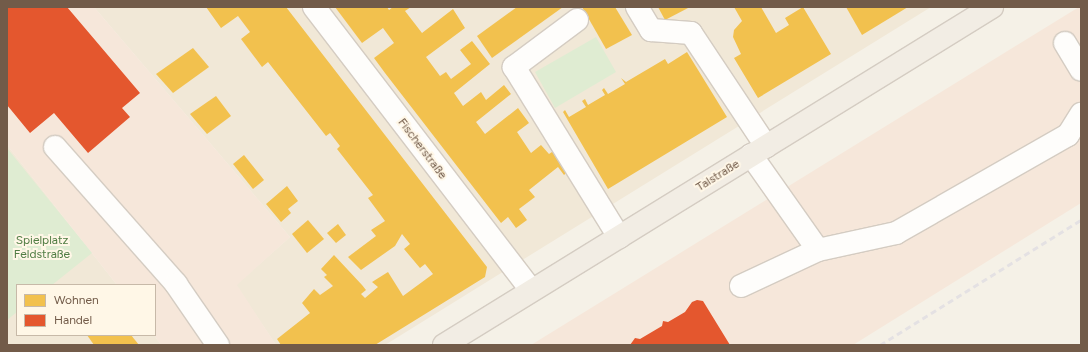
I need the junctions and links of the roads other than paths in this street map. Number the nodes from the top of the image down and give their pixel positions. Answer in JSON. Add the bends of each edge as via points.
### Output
{"nodes":[{"id":1,"x":314,"y":7,"type":"edge"},
{"id":2,"x":637,"y":7,"type":"edge"},
{"id":3,"x":992,"y":7,"type":"edge"},
{"id":4,"x":577,"y":20,"type":"dead end"},
{"id":5,"x":1065,"y":43,"type":"dead end"},
{"id":6,"x":1081,"y":70,"type":"edge"},
{"id":7,"x":1081,"y":114,"type":"edge"},
{"id":8,"x":55,"y":147,"type":"dead end"},
{"id":9,"x":758,"y":151,"type":"junction"},
{"id":10,"x":619,"y":237,"type":"junction"},
{"id":11,"x":818,"y":250,"type":"junction"},
{"id":12,"x":741,"y":286,"type":"dead end"},
{"id":13,"x":531,"y":290,"type":"junction"},
{"id":14,"x":218,"y":345,"type":"edge"},
{"id":15,"x":444,"y":345,"type":"edge"}],
"edges":[{"from":1,"to":13,"type":"street","name":"Fischerstraße"},
{"from":2,"to":9,"type":"street","via":[[651,30],[691,33]]},
{"from":3,"to":9,"type":"main road","name":"Talstraße"},
{"from":4,"to":10,"type":"street","via":[[514,66]]},
{"from":5,"to":6,"type":"street"},
{"from":7,"to":11,"type":"street","via":[[1068,135],[896,232]]},
{"from":8,"to":14,"type":"street","via":[[176,284]]},
{"from":9,"to":10,"type":"main road","name":"Talstraße"},
{"from":9,"to":11,"type":"street"},
{"from":10,"to":13,"type":"main road","name":"Talstraße"},
{"from":11,"to":12,"type":"street"},
{"from":13,"to":15,"type":"main road","name":"Talstraße"}]}
